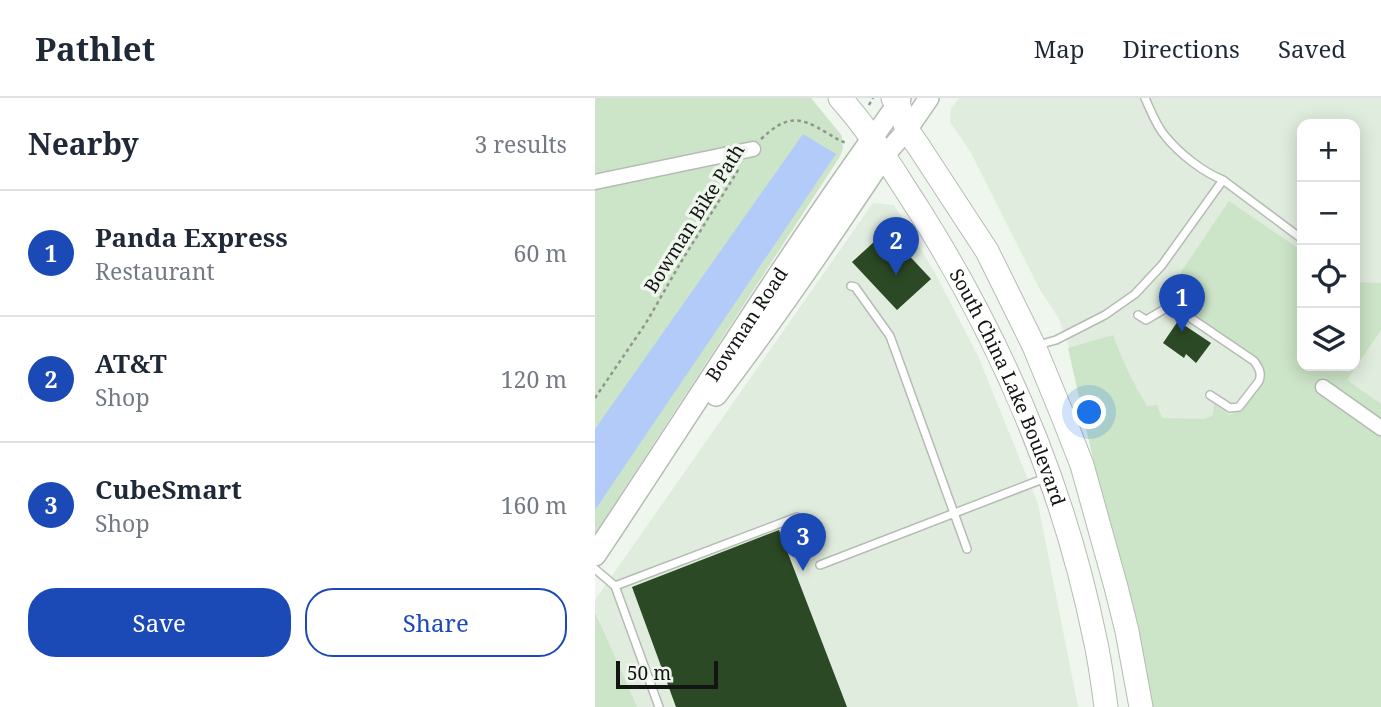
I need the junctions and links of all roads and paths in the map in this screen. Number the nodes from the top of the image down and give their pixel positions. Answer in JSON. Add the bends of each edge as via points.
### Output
{"nodes":[{"id":1,"x":840,"y":98,"type":"edge"},
{"id":2,"x":929,"y":98,"type":"edge"},
{"id":3,"x":1145,"y":98,"type":"edge"},
{"id":4,"x":898,"y":100,"type":"edge"},
{"id":5,"x":907,"y":130,"type":"junction"},
{"id":6,"x":869,"y":146,"type":"junction"},
{"id":7,"x":753,"y":149,"type":"junction"},
{"id":8,"x":1223,"y":180,"type":"junction"},
{"id":9,"x":595,"y":182,"type":"edge"},
{"id":10,"x":1297,"y":235,"type":"edge"},
{"id":11,"x":851,"y":286,"type":"dead end"},
{"id":12,"x":1138,"y":315,"type":"dead end"},
{"id":13,"x":1034,"y":346,"type":"junction"},
{"id":14,"x":1323,"y":387,"type":"dead end"},
{"id":15,"x":1210,"y":395,"type":"dead end"},
{"id":16,"x":595,"y":398,"type":"edge"},
{"id":17,"x":1381,"y":429,"type":"edge"},
{"id":18,"x":1049,"y":477,"type":"junction"},
{"id":19,"x":954,"y":513,"type":"junction"},
{"id":20,"x":797,"y":517,"type":"dead end"},
{"id":21,"x":967,"y":549,"type":"dead end"},
{"id":22,"x":598,"y":551,"type":"edge"},
{"id":23,"x":820,"y":565,"type":"dead end"},
{"id":24,"x":595,"y":569,"type":"edge"},
{"id":25,"x":615,"y":586,"type":"junction"},
{"id":26,"x":659,"y":707,"type":"edge"},
{"id":27,"x":1107,"y":707,"type":"edge"},
{"id":28,"x":1141,"y":707,"type":"edge"}],
"edges":[{"from":1,"to":6,"type":"main road","name":"South China Lake Boulevard","via":[[861,122]]},
{"from":2,"to":5,"type":"street","name":"Bowman Road"},
{"from":3,"to":8,"type":"lane","via":[[1164,136]]},
{"from":4,"to":5,"type":"main road","name":"South China Lake Boulevard"},
{"from":4,"to":6,"type":"street","name":"Bowman Road"},
{"from":5,"to":6,"type":"street","name":"Bowman Road"},
{"from":5,"to":13,"type":"main road","name":"South China Lake Boulevard","via":[[987,251]]},
{"from":6,"to":7,"type":"path","name":"Bowman Bike Path","via":[[843,143],[798,119],[777,125]]},
{"from":6,"to":18,"type":"main road","name":"South China Lake Boulevard","via":[[949,257],[977,308]]},
{"from":6,"to":22,"type":"main road","name":"Bowman Road","via":[[752,348]]},
{"from":7,"to":9,"type":"street"},
{"from":7,"to":16,"type":"path","name":"Bowman Bike Path"},
{"from":8,"to":10,"type":"lane"},
{"from":8,"to":13,"type":"lane","via":[[1162,265],[1135,294],[1093,321]]},
{"from":11,"to":19,"type":"lane","via":[[890,336]]},
{"from":12,"to":15,"type":"lane","via":[[1146,320],[1168,307],[1176,308],[1258,366],[1259,381],[1239,407],[1230,408]]},
{"from":13,"to":28,"type":"main road","name":"South China Lake Boulevard","via":[[1082,465],[1127,631]]},
{"from":14,"to":17,"type":"street"},
{"from":18,"to":19,"type":"lane"},
{"from":18,"to":27,"type":"main road","name":"South China Lake Boulevard","via":[[1079,572]]},
{"from":19,"to":21,"type":"lane"},
{"from":19,"to":23,"type":"lane"},
{"from":20,"to":25,"type":"lane"},
{"from":24,"to":25,"type":"lane"},
{"from":25,"to":26,"type":"lane"}]}
